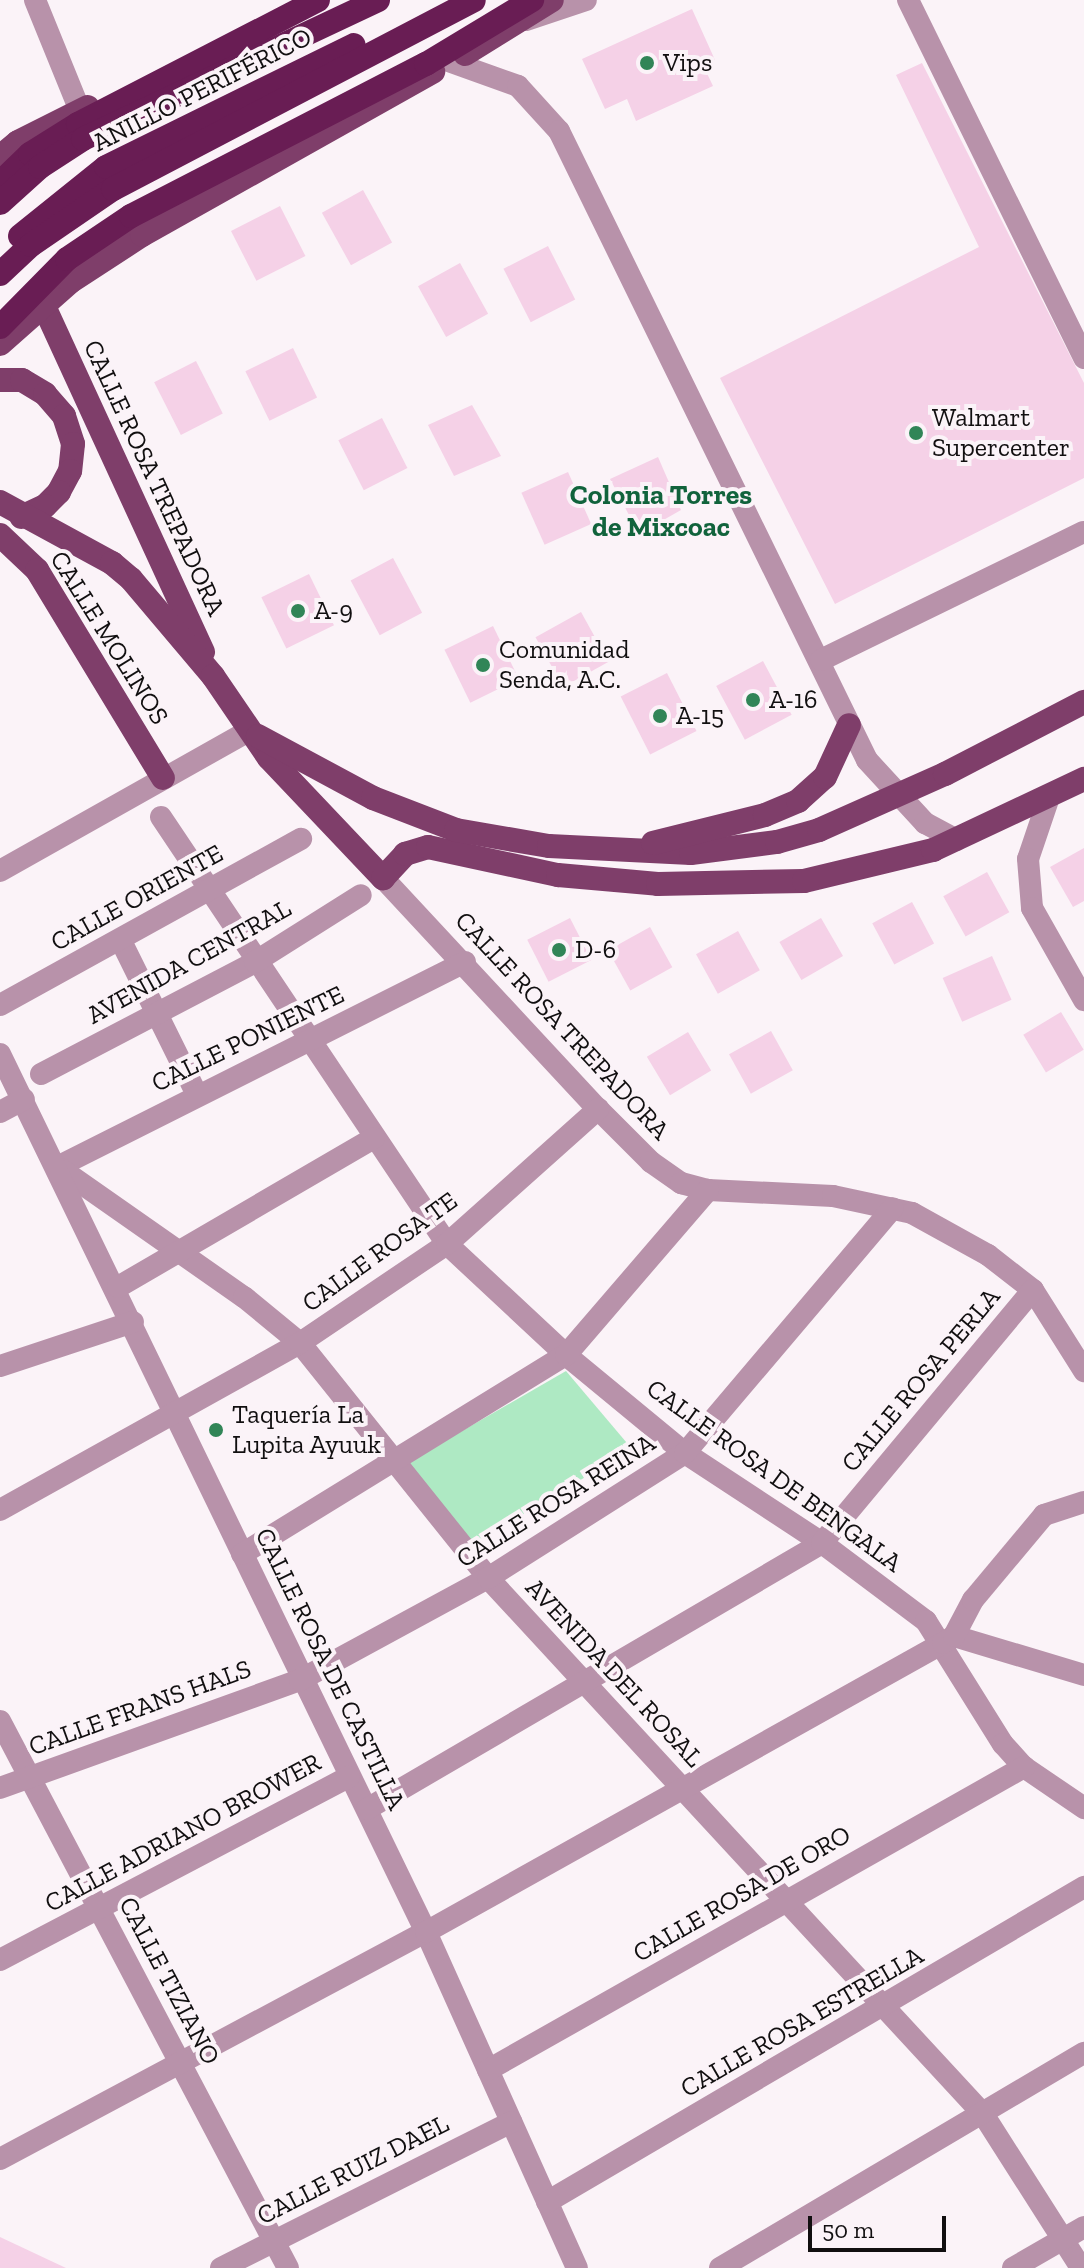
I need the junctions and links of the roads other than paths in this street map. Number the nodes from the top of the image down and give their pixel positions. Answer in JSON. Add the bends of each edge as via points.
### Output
{"nodes":[{"id":1,"x":35,"y":0,"type":"edge"},
{"id":2,"x":297,"y":0,"type":"edge"},
{"id":3,"x":318,"y":0,"type":"edge"},
{"id":4,"x":378,"y":0,"type":"edge"},
{"id":5,"x":445,"y":0,"type":"edge"},
{"id":6,"x":474,"y":0,"type":"edge"},
{"id":7,"x":532,"y":0,"type":"edge"},
{"id":8,"x":552,"y":0,"type":"edge"},
{"id":9,"x":586,"y":0,"type":"edge"},
{"id":10,"x":908,"y":0,"type":"edge"},
{"id":11,"x":260,"y":18,"type":"junction"},
{"id":12,"x":520,"y":22,"type":"junction"},
{"id":13,"x":451,"y":62,"type":"junction"},
{"id":14,"x":229,"y":72,"type":"junction"},
{"id":15,"x":80,"y":111,"type":"junction"},
{"id":16,"x":6,"y":149,"type":"edge"},
{"id":17,"x":0,"y":182,"type":"edge"},
{"id":18,"x":0,"y":203,"type":"edge"},
{"id":19,"x":0,"y":254,"type":"edge"},
{"id":20,"x":0,"y":274,"type":"edge"},
{"id":21,"x":43,"y":304,"type":"junction"},
{"id":22,"x":0,"y":327,"type":"edge"},
{"id":23,"x":0,"y":344,"type":"edge"},
{"id":24,"x":1084,"y":358,"type":"edge"},
{"id":25,"x":0,"y":380,"type":"edge"},
{"id":26,"x":0,"y":502,"type":"edge"},
{"id":27,"x":21,"y":517,"type":"junction"},
{"id":28,"x":1084,"y":532,"type":"edge"},
{"id":29,"x":0,"y":535,"type":"edge"},
{"id":30,"x":821,"y":660,"type":"junction"},
{"id":31,"x":213,"y":676,"type":"junction"},
{"id":32,"x":1084,"y":702,"type":"edge"},
{"id":33,"x":849,"y":725,"type":"junction"},
{"id":34,"x":248,"y":731,"type":"junction"},
{"id":35,"x":163,"y":778,"type":"junction"},
{"id":36,"x":1084,"y":779,"type":"edge"},
{"id":37,"x":1048,"y":800,"type":"junction"},
{"id":38,"x":161,"y":817,"type":"dead end"},
{"id":39,"x":301,"y":839,"type":"dead end"},
{"id":40,"x":957,"y":840,"type":"junction"},
{"id":41,"x":623,"y":849,"type":"junction"},
{"id":42,"x":0,"y":871,"type":"edge"},
{"id":43,"x":383,"y":878,"type":"junction"},
{"id":44,"x":209,"y":891,"type":"junction"},
{"id":45,"x":361,"y":895,"type":"dead end"},
{"id":46,"x":121,"y":941,"type":"junction"},
{"id":47,"x":255,"y":962,"type":"junction"},
{"id":48,"x":465,"y":962,"type":"junction"},
{"id":49,"x":1081,"y":991,"type":"edge"},
{"id":50,"x":0,"y":1005,"type":"edge"},
{"id":51,"x":158,"y":1014,"type":"junction"},
{"id":52,"x":306,"y":1041,"type":"junction"},
{"id":53,"x":0,"y":1054,"type":"edge"},
{"id":54,"x":41,"y":1074,"type":"dead end"},
{"id":55,"x":197,"y":1095,"type":"junction"},
{"id":56,"x":24,"y":1099,"type":"junction"},
{"id":57,"x":598,"y":1109,"type":"junction"},
{"id":58,"x":0,"y":1112,"type":"edge"},
{"id":59,"x":374,"y":1138,"type":"junction"},
{"id":60,"x":58,"y":1167,"type":"junction"},
{"id":61,"x":708,"y":1190,"type":"junction"},
{"id":62,"x":893,"y":1208,"type":"junction"},
{"id":63,"x":447,"y":1244,"type":"junction"},
{"id":64,"x":177,"y":1252,"type":"junction"},
{"id":65,"x":118,"y":1287,"type":"junction"},
{"id":66,"x":1033,"y":1290,"type":"junction"},
{"id":67,"x":133,"y":1322,"type":"junction"},
{"id":68,"x":300,"y":1343,"type":"junction"},
{"id":69,"x":566,"y":1355,"type":"junction"},
{"id":70,"x":0,"y":1366,"type":"edge"},
{"id":71,"x":1084,"y":1371,"type":"edge"},
{"id":72,"x":177,"y":1416,"type":"junction"},
{"id":73,"x":685,"y":1453,"type":"junction"},
{"id":74,"x":392,"y":1460,"type":"junction"},
{"id":75,"x":1084,"y":1502,"type":"edge"},
{"id":76,"x":0,"y":1510,"type":"edge"},
{"id":77,"x":822,"y":1543,"type":"junction"},
{"id":78,"x":242,"y":1554,"type":"junction"},
{"id":79,"x":488,"y":1578,"type":"junction"},
{"id":80,"x":948,"y":1640,"type":"junction"},
{"id":81,"x":1084,"y":1675,"type":"edge"},
{"id":82,"x":300,"y":1680,"type":"junction"},
{"id":83,"x":584,"y":1682,"type":"junction"},
{"id":84,"x":0,"y":1721,"type":"edge"},
{"id":85,"x":1024,"y":1767,"type":"junction"},
{"id":86,"x":349,"y":1777,"type":"junction"},
{"id":87,"x":31,"y":1778,"type":"junction"},
{"id":88,"x":0,"y":1788,"type":"edge"},
{"id":89,"x":682,"y":1789,"type":"junction"},
{"id":90,"x":1084,"y":1808,"type":"edge"},
{"id":91,"x":367,"y":1809,"type":"junction"},
{"id":92,"x":1084,"y":1887,"type":"edge"},
{"id":93,"x":787,"y":1900,"type":"junction"},
{"id":94,"x":99,"y":1908,"type":"junction"},
{"id":95,"x":426,"y":1932,"type":"junction"},
{"id":96,"x":0,"y":1960,"type":"edge"},
{"id":97,"x":885,"y":2007,"type":"junction"},
{"id":98,"x":1084,"y":2053,"type":"edge"},
{"id":99,"x":180,"y":2060,"type":"junction"},
{"id":100,"x":488,"y":2070,"type":"junction"},
{"id":101,"x":983,"y":2114,"type":"junction"},
{"id":102,"x":511,"y":2122,"type":"junction"},
{"id":103,"x":0,"y":2159,"type":"edge"},
{"id":104,"x":547,"y":2202,"type":"junction"},
{"id":105,"x":1074,"y":2233,"type":"edge"},
{"id":106,"x":274,"y":2241,"type":"junction"},
{"id":107,"x":221,"y":2268,"type":"edge"},
{"id":108,"x":288,"y":2268,"type":"edge"},
{"id":109,"x":577,"y":2268,"type":"edge"},
{"id":110,"x":720,"y":2268,"type":"edge"},
{"id":111,"x":1013,"y":2268,"type":"edge"},
{"id":112,"x":1081,"y":2268,"type":"edge"}],
"edges":[{"from":1,"to":15,"type":"street"},
{"from":2,"to":11,"type":"main road"},
{"from":3,"to":17,"type":"highway","via":[[78,124],[30,154]]},
{"from":4,"to":14,"type":"highway","name":"ANILLO PERIFÉRICO"},
{"from":5,"to":19,"type":"highway","name":"ANILLO PERIFÉRICO","via":[[106,167],[64,196]]},
{"from":6,"to":20,"type":"highway","via":[[113,189],[31,245]]},
{"from":7,"to":22,"type":"highway","via":[[426,64],[131,216],[67,259]]},
{"from":8,"to":12,"type":"main road"},
{"from":9,"to":12,"type":"street"},
{"from":10,"to":24,"type":"street"},
{"from":11,"to":14,"type":"highway"},
{"from":11,"to":15,"type":"main road"},
{"from":12,"to":13,"type":"main road"},
{"from":13,"to":21,"type":"main road","via":[[167,219]]},
{"from":13,"to":30,"type":"street","via":[[518,86],[559,131]]},
{"from":14,"to":18,"type":"highway","name":"ANILLO PERIFÉRICO","via":[[83,139],[40,167]]},
{"from":15,"to":16,"type":"main road"},
{"from":21,"to":23,"type":"main road"},
{"from":21,"to":31,"type":"main road","name":"CALLE ROSA TREPADORA"},
{"from":25,"to":27,"type":"main road","via":[[22,380],[45,394],[64,416],[73,444],[70,471],[59,492],[45,506]]},
{"from":26,"to":27,"type":"main road","name":"CALLE MOLINOS"},
{"from":27,"to":31,"type":"main road","name":"CALLE MOLINOS","via":[[112,563]]},
{"from":28,"to":30,"type":"street"},
{"from":29,"to":35,"type":"main road","name":"CALLE MOLINOS","via":[[37,570]]},
{"from":30,"to":33,"type":"street"},
{"from":31,"to":34,"type":"main road","name":"CALLE MOLINOS"},
{"from":32,"to":41,"type":"main road","via":[[918,787],[819,830],[777,842],[691,853]]},
{"from":33,"to":40,"type":"street","via":[[867,760],[925,823]]},
{"from":33,"to":41,"type":"main road","via":[[825,777],[798,801],[765,815]]},
{"from":34,"to":35,"type":"street"},
{"from":34,"to":41,"type":"main road","via":[[373,798],[456,830],[549,846]]},
{"from":34,"to":43,"type":"main road","name":"CALLE ROSA TREPADORA"},
{"from":35,"to":42,"type":"street"},
{"from":36,"to":37,"type":"main road"},
{"from":37,"to":40,"type":"main road"},
{"from":37,"to":49,"type":"street","via":[[1028,859],[1032,908]]},
{"from":38,"to":44,"type":"street"},
{"from":39,"to":44,"type":"street","name":"CALLE ORIENTE"},
{"from":40,"to":43,"type":"main road","via":[[804,881],[658,884],[586,878],[503,867],[428,847],[405,854]]},
{"from":43,"to":48,"type":"street","name":"CALLE ROSA TREPADORA"},
{"from":44,"to":46,"type":"street","name":"CALLE ORIENTE"},
{"from":44,"to":47,"type":"street"},
{"from":45,"to":47,"type":"street","name":"AVENIDA CENTRAL"},
{"from":46,"to":50,"type":"street","name":"CALLE ORIENTE"},
{"from":46,"to":51,"type":"street"},
{"from":47,"to":51,"type":"street","name":"AVENIDA CENTRAL"},
{"from":47,"to":52,"type":"street"},
{"from":48,"to":52,"type":"street","name":"CALLE PONIENTE"},
{"from":48,"to":57,"type":"street","name":"CALLE ROSA TREPADORA"},
{"from":51,"to":54,"type":"street","name":"AVENIDA CENTRAL"},
{"from":51,"to":55,"type":"street"},
{"from":52,"to":55,"type":"street","name":"CALLE PONIENTE"},
{"from":52,"to":59,"type":"street","name":"CALLE ROSA DE BENGALA"},
{"from":53,"to":56,"type":"street","name":"CALLE ROSA DE CASTILLA"},
{"from":55,"to":60,"type":"street","name":"CALLE PONIENTE"},
{"from":56,"to":58,"type":"street"},
{"from":56,"to":60,"type":"street","name":"CALLE ROSA DE CASTILLA"},
{"from":57,"to":61,"type":"street","name":"CALLE ROSA TREPADORA","via":[[651,1162],[681,1183]]},
{"from":57,"to":63,"type":"street","name":"CALLE ROSA TE"},
{"from":59,"to":63,"type":"street","name":"CALLE ROSA DE BENGALA"},
{"from":59,"to":64,"type":"street"},
{"from":60,"to":64,"type":"street","name":"AVENIDA DEL ROSAL"},
{"from":60,"to":65,"type":"street","name":"CALLE ROSA DE CASTILLA"},
{"from":61,"to":62,"type":"street","name":"CALLE ROSA TREPADORA","via":[[833,1196]]},
{"from":61,"to":69,"type":"street"},
{"from":62,"to":66,"type":"street","name":"CALLE ROSA TREPADORA","via":[[975,1248]]},
{"from":62,"to":73,"type":"street","name":"CALLE ROSA REINA"},
{"from":63,"to":68,"type":"street","name":"CALLE ROSA TE"},
{"from":63,"to":69,"type":"street","name":"CALLE ROSA DE BENGALA"},
{"from":64,"to":65,"type":"street"},
{"from":64,"to":68,"type":"street","name":"AVENIDA DEL ROSAL"},
{"from":65,"to":67,"type":"street","name":"CALLE ROSA DE CASTILLA"},
{"from":66,"to":71,"type":"street","name":"CALLE ROSA TREPADORA"},
{"from":66,"to":77,"type":"street","name":"CALLE ROSA PERLA"},
{"from":67,"to":70,"type":"street"},
{"from":67,"to":72,"type":"street","name":"CALLE ROSA DE CASTILLA"},
{"from":68,"to":72,"type":"street","name":"CALLE ROSA TE"},
{"from":68,"to":74,"type":"street","name":"AVENIDA DEL ROSAL"},
{"from":69,"to":73,"type":"street","name":"CALLE ROSA DE BENGALA"},
{"from":69,"to":74,"type":"street"},
{"from":72,"to":76,"type":"street","name":"CALLE ROSA TE"},
{"from":72,"to":78,"type":"street","name":"CALLE ROSA DE CASTILLA"},
{"from":73,"to":77,"type":"street","name":"CALLE ROSA DE BENGALA"},
{"from":73,"to":79,"type":"street","name":"CALLE ROSA REINA"},
{"from":74,"to":78,"type":"street"},
{"from":74,"to":79,"type":"street","name":"AVENIDA DEL ROSAL"},
{"from":75,"to":80,"type":"street","via":[[1062,1505],[1035,1524]]},
{"from":77,"to":80,"type":"street","name":"CALLE ROSA DE BENGALA"},
{"from":77,"to":83,"type":"street","name":"CALLE ROSA PERLA"},
{"from":78,"to":82,"type":"street","name":"CALLE ROSA DE CASTILLA"},
{"from":79,"to":82,"type":"street","name":"CALLE ROSA REINA"},
{"from":79,"to":83,"type":"street","name":"AVENIDA DEL ROSAL"},
{"from":80,"to":81,"type":"street"},
{"from":80,"to":85,"type":"street","name":"CALLE ROSA DE BENGALA","via":[[1003,1744]]},
{"from":80,"to":89,"type":"street"},
{"from":82,"to":86,"type":"street","name":"CALLE ROSA DE CASTILLA"},
{"from":82,"to":87,"type":"street","name":"CALLE FRANS HALS"},
{"from":83,"to":89,"type":"street","name":"AVENIDA DEL ROSAL"},
{"from":83,"to":91,"type":"street","name":"CALLE ROSA PERLA"},
{"from":84,"to":87,"type":"street","name":"CALLE TIZIANO"},
{"from":85,"to":90,"type":"street","name":"CALLE ROSA DE BENGALA"},
{"from":85,"to":93,"type":"street","name":"CALLE ROSA DE ORO"},
{"from":86,"to":91,"type":"street","name":"CALLE ROSA DE CASTILLA"},
{"from":86,"to":94,"type":"street","name":"CALLE ADRIANO BROWER"},
{"from":87,"to":88,"type":"street","name":"CALLE FRANS HALS"},
{"from":87,"to":94,"type":"street","name":"CALLE TIZIANO"},
{"from":89,"to":93,"type":"street","name":"AVENIDA DEL ROSAL"},
{"from":89,"to":95,"type":"street"},
{"from":91,"to":95,"type":"street","name":"CALLE ROSA DE CASTILLA"},
{"from":92,"to":97,"type":"street","name":"CALLE ROSA ESTRELLA"},
{"from":93,"to":97,"type":"street","name":"AVENIDA DEL ROSAL"},
{"from":93,"to":100,"type":"street","name":"CALLE ROSA DE ORO"},
{"from":94,"to":96,"type":"street","name":"CALLE ADRIANO BROWER"},
{"from":94,"to":99,"type":"street","name":"CALLE TIZIANO"},
{"from":95,"to":99,"type":"street"},
{"from":95,"to":100,"type":"street","name":"CALLE ROSA DE CASTILLA"},
{"from":97,"to":101,"type":"street","name":"AVENIDA DEL ROSAL"},
{"from":97,"to":104,"type":"street","name":"CALLE ROSA ESTRELLA"},
{"from":98,"to":101,"type":"street"},
{"from":99,"to":103,"type":"street"},
{"from":99,"to":106,"type":"street","name":"CALLE TIZIANO"},
{"from":100,"to":102,"type":"street","name":"CALLE ROSA DE CASTILLA"},
{"from":101,"to":105,"type":"street","name":"AVENIDA DEL ROSAL"},
{"from":101,"to":110,"type":"street"},
{"from":102,"to":104,"type":"street","name":"CALLE ROSA DE CASTILLA"},
{"from":102,"to":106,"type":"street","name":"CALLE RUIZ DAEL"},
{"from":104,"to":109,"type":"street","name":"CALLE ROSA DE CASTILLA"},
{"from":105,"to":111,"type":"street"},
{"from":105,"to":112,"type":"street","name":"AVENIDA DEL ROSAL"},
{"from":106,"to":107,"type":"street","name":"CALLE RUIZ DAEL"},
{"from":106,"to":108,"type":"street","name":"CALLE TIZIANO"}]}
